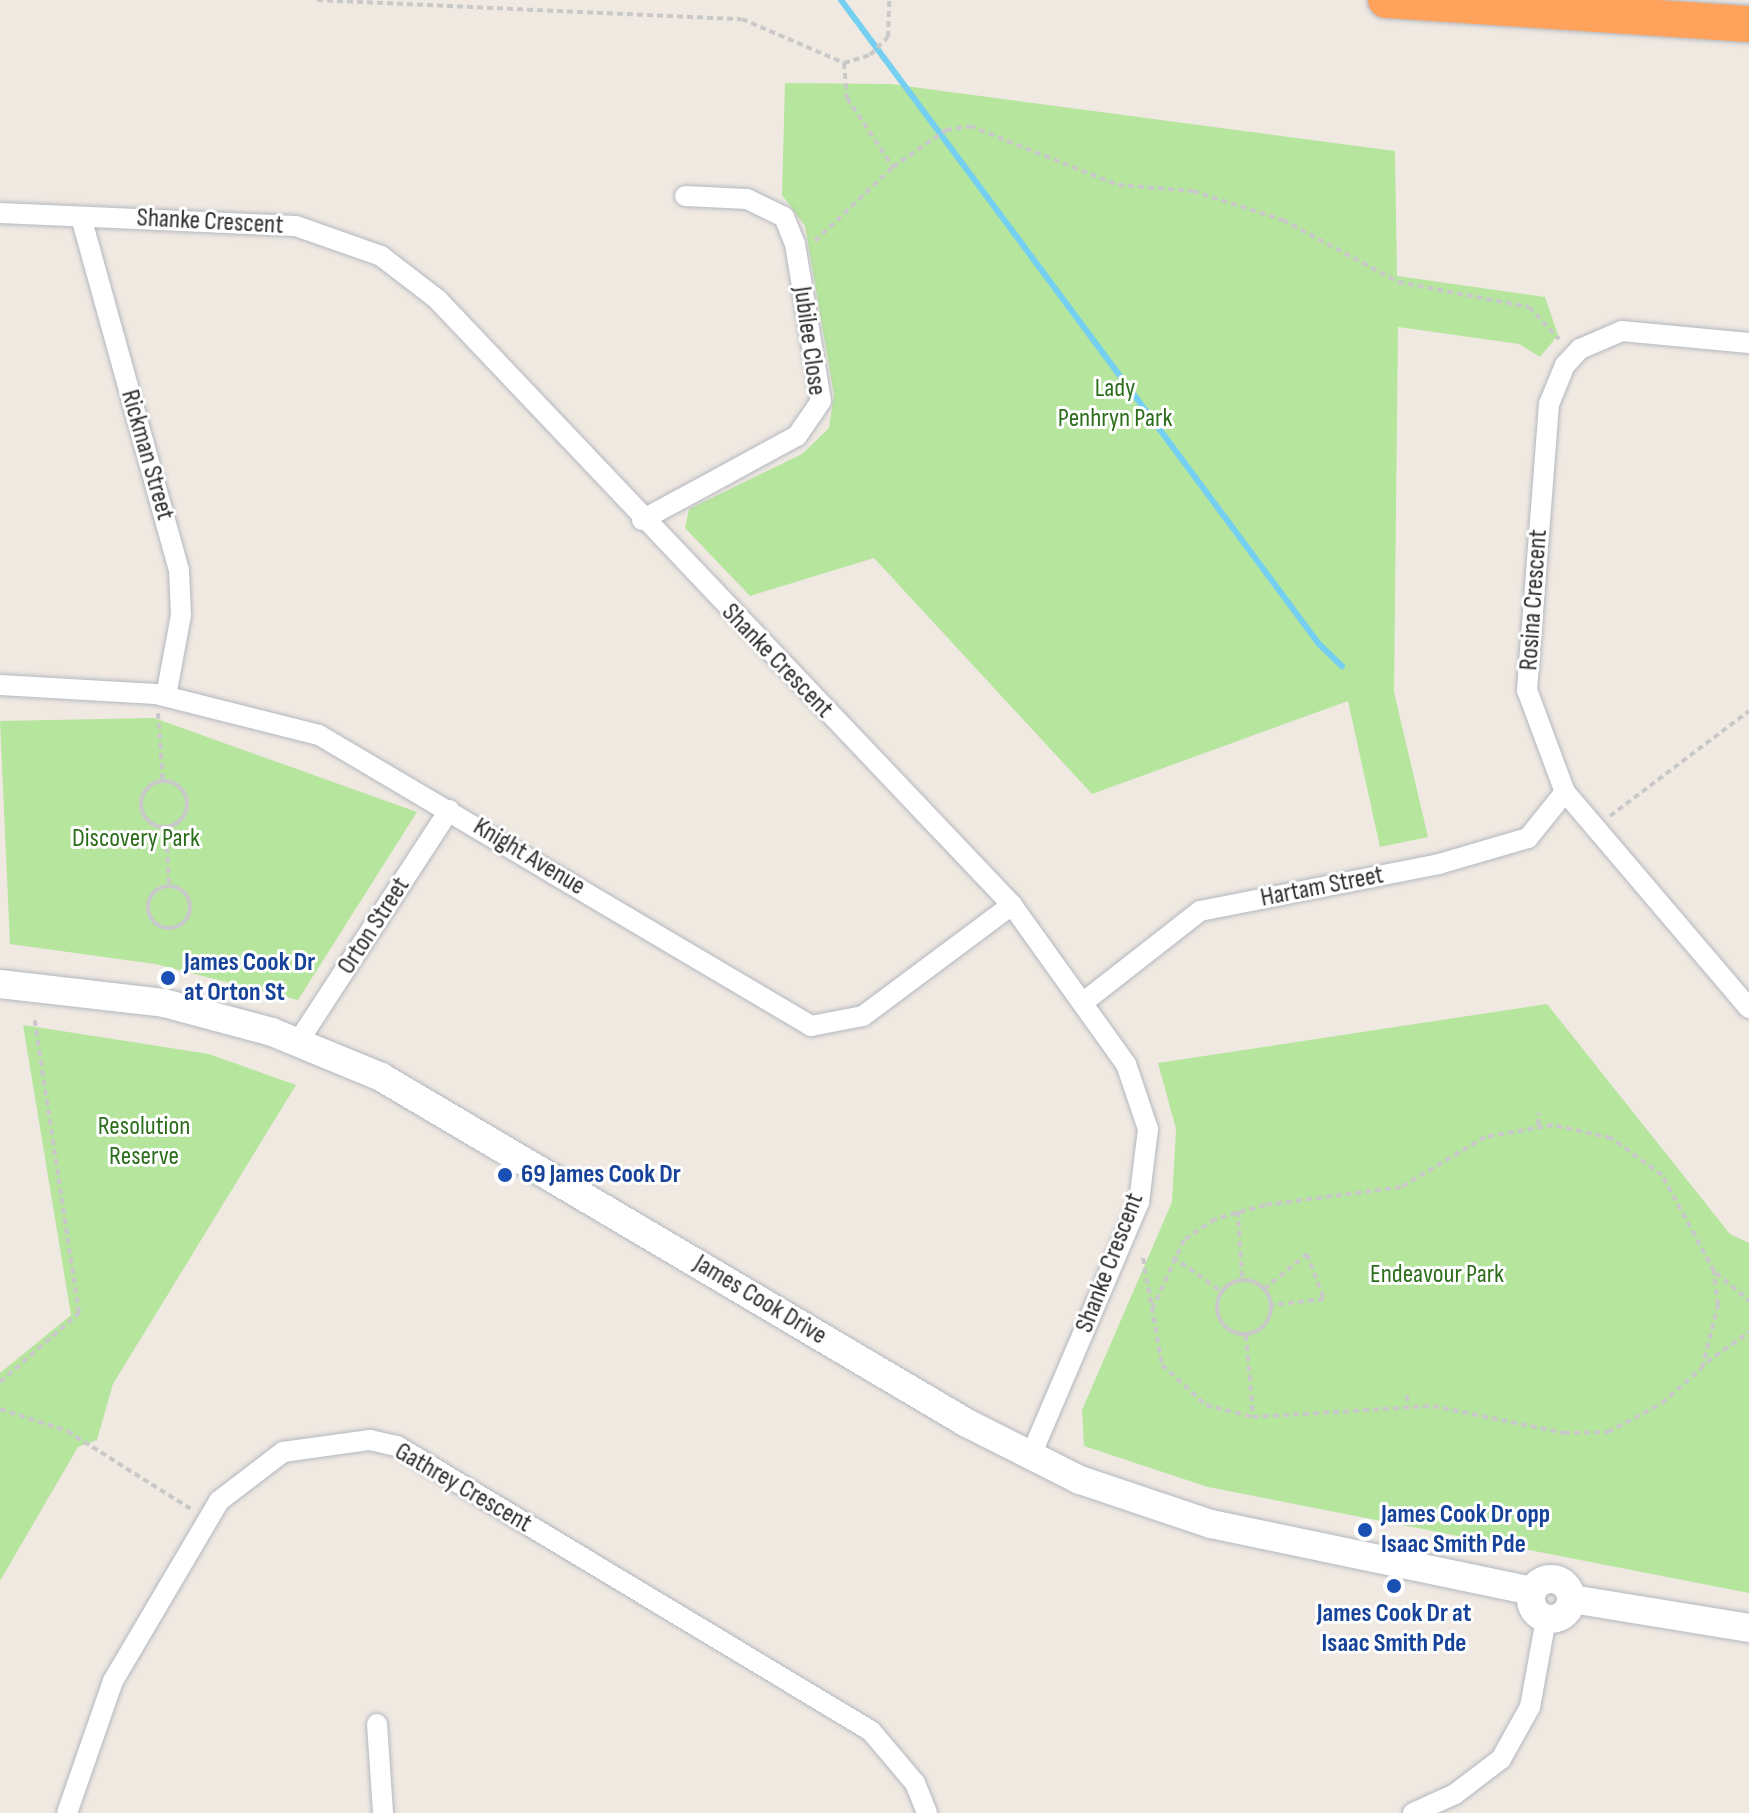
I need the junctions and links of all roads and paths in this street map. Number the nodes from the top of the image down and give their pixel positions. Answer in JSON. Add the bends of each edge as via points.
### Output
{"nodes":[{"id":1,"x":317,"y":0,"type":"edge"},
{"id":2,"x":889,"y":0,"type":"edge"},
{"id":3,"x":1386,"y":0,"type":"edge"},
{"id":4,"x":1595,"y":16,"type":"junction"},
{"id":5,"x":1749,"y":24,"type":"edge"},
{"id":6,"x":1749,"y":38,"type":"edge"},
{"id":7,"x":844,"y":63,"type":"junction"},
{"id":8,"x":893,"y":167,"type":"junction"},
{"id":9,"x":685,"y":196,"type":"dead end"},
{"id":10,"x":0,"y":213,"type":"edge"},
{"id":11,"x":81,"y":217,"type":"junction"},
{"id":12,"x":795,"y":244,"type":"junction"},
{"id":13,"x":1749,"y":343,"type":"edge"},
{"id":14,"x":1580,"y":349,"type":"junction"},
{"id":15,"x":642,"y":520,"type":"junction"},
{"id":16,"x":0,"y":685,"type":"edge"},
{"id":17,"x":161,"y":695,"type":"junction"},
{"id":18,"x":1749,"y":711,"type":"edge"},
{"id":19,"x":163,"y":782,"type":"junction"},
{"id":20,"x":1565,"y":792,"type":"junction"},
{"id":21,"x":449,"y":810,"type":"junction"},
{"id":22,"x":166,"y":827,"type":"junction"},
{"id":23,"x":1595,"y":827,"type":"junction"},
{"id":24,"x":169,"y":886,"type":"junction"},
{"id":25,"x":1012,"y":905,"type":"junction"},
{"id":26,"x":0,"y":984,"type":"edge"},
{"id":27,"x":1085,"y":1001,"type":"junction"},
{"id":28,"x":1749,"y":1008,"type":"edge"},
{"id":29,"x":34,"y":1017,"type":"dead end"},
{"id":30,"x":298,"y":1042,"type":"junction"},
{"id":31,"x":1539,"y":1113,"type":"dead end"},
{"id":32,"x":1538,"y":1125,"type":"junction"},
{"id":33,"x":1238,"y":1211,"type":"junction"},
{"id":34,"x":1173,"y":1257,"type":"junction"},
{"id":35,"x":1143,"y":1258,"type":"dead end"},
{"id":36,"x":1714,"y":1271,"type":"junction"},
{"id":37,"x":1242,"y":1280,"type":"junction"},
{"id":38,"x":1264,"y":1289,"type":"junction"},
{"id":39,"x":1222,"y":1292,"type":"junction"},
{"id":40,"x":1749,"y":1301,"type":"edge"},
{"id":41,"x":1272,"y":1305,"type":"junction"},
{"id":42,"x":1153,"y":1307,"type":"junction"},
{"id":43,"x":1749,"y":1332,"type":"edge"},
{"id":44,"x":1246,"y":1334,"type":"junction"},
{"id":45,"x":1705,"y":1363,"type":"junction"},
{"id":46,"x":0,"y":1382,"type":"edge"},
{"id":47,"x":1407,"y":1395,"type":"dead end"},
{"id":48,"x":1407,"y":1406,"type":"junction"},
{"id":49,"x":0,"y":1409,"type":"edge"},
{"id":50,"x":1253,"y":1417,"type":"junction"},
{"id":51,"x":1030,"y":1457,"type":"junction"},
{"id":52,"x":208,"y":1519,"type":"junction"},
{"id":53,"x":1532,"y":1591,"type":"junction"},
{"id":54,"x":1572,"y":1599,"type":"junction"},
{"id":55,"x":1546,"y":1619,"type":"junction"},
{"id":56,"x":1749,"y":1628,"type":"edge"},
{"id":57,"x":377,"y":1724,"type":"dead end"},
{"id":58,"x":67,"y":1813,"type":"edge"},
{"id":59,"x":383,"y":1813,"type":"edge"},
{"id":60,"x":927,"y":1813,"type":"edge"},
{"id":61,"x":1413,"y":1813,"type":"edge"}],
"edges":[{"from":1,"to":7,"type":"path","via":[[742,19]]},
{"from":2,"to":7,"type":"path","via":[[891,26],[881,46]]},
{"from":3,"to":4,"type":"highway"},
{"from":4,"to":5,"type":"highway"},
{"from":4,"to":6,"type":"highway"},
{"from":7,"to":8,"type":"path","via":[[847,98]]},
{"from":8,"to":12,"type":"path","via":[[825,235]]},
{"from":8,"to":14,"type":"path","via":[[946,130],[970,126],[1118,185],[1193,191],[1283,220],[1398,282],[1529,307],[1556,342],[1565,333]]},
{"from":9,"to":12,"type":"street","name":"Jubilee Close","via":[[769,204],[784,217]]},
{"from":10,"to":11,"type":"street","name":"Shanke Crescent"},
{"from":11,"to":15,"type":"street","name":"Shanke Crescent","via":[[296,226],[381,256],[437,299]]},
{"from":11,"to":17,"type":"street","name":"Rickman Street","via":[[179,570],[181,615]]},
{"from":12,"to":15,"type":"street","name":"Jubilee Close","via":[[821,401],[815,420]]},
{"from":13,"to":14,"type":"street","via":[[1622,331]]},
{"from":14,"to":20,"type":"street","name":"Rosina Crescent","via":[[1549,404],[1527,690]]},
{"from":15,"to":25,"type":"street","name":"Shanke Crescent"},
{"from":16,"to":17,"type":"street","name":"Knight Avenue"},
{"from":17,"to":19,"type":"path"},
{"from":17,"to":21,"type":"street","name":"Knight Avenue","via":[[319,735]]},
{"from":18,"to":23,"type":"path"},
{"from":19,"to":22,"type":"path","via":[[183,791],[187,806]]},
{"from":19,"to":22,"type":"path","via":[[145,792],[142,806],[152,824]]},
{"from":20,"to":23,"type":"street","name":"Rosina Crescent"},
{"from":20,"to":27,"type":"street","name":"Hartam Street","via":[[1528,838],[1439,864],[1200,911]]},
{"from":21,"to":25,"type":"street","name":"Knight Avenue","via":[[811,1026],[863,1016]]},
{"from":21,"to":30,"type":"street","name":"Orton Street"},
{"from":22,"to":24,"type":"path"},
{"from":23,"to":28,"type":"street","name":"Rosina Crescent"},
{"from":24,"to":24,"type":"path","via":[[190,905],[183,922],[169,927],[151,918],[149,903]]},
{"from":25,"to":27,"type":"street","name":"Shanke Crescent"},
{"from":26,"to":30,"type":"street","name":"James Cook Drive","via":[[122,995]]},
{"from":27,"to":51,"type":"street","name":"Shanke Crescent","via":[[1126,1064],[1148,1129],[1143,1173],[1139,1202]]},
{"from":29,"to":46,"type":"path","via":[[79,1313]]},
{"from":30,"to":51,"type":"street","name":"James Cook Drive","via":[[428,1102]]},
{"from":31,"to":32,"type":"path"},
{"from":32,"to":33,"type":"path","via":[[1485,1137],[1401,1187]]},
{"from":32,"to":36,"type":"path","via":[[1578,1128],[1635,1151],[1681,1202]]},
{"from":33,"to":34,"type":"path","via":[[1197,1230]]},
{"from":33,"to":37,"type":"path"},
{"from":34,"to":39,"type":"path"},
{"from":34,"to":42,"type":"path"},
{"from":35,"to":42,"type":"path"},
{"from":36,"to":40,"type":"path"},
{"from":36,"to":45,"type":"path","via":[[1718,1305]]},
{"from":37,"to":38,"type":"path"},
{"from":37,"to":39,"type":"path"},
{"from":38,"to":41,"type":"path"},
{"from":38,"to":41,"type":"path","via":[[1307,1254],[1324,1299]]},
{"from":39,"to":44,"type":"path","via":[[1223,1324]]},
{"from":41,"to":44,"type":"path","via":[[1265,1325]]},
{"from":42,"to":50,"type":"path","via":[[1153,1347],[1174,1380],[1206,1405]]},
{"from":43,"to":45,"type":"path"},
{"from":44,"to":50,"type":"path"},
{"from":45,"to":48,"type":"path","via":[[1641,1418],[1593,1434],[1470,1410]]},
{"from":47,"to":48,"type":"path"},
{"from":48,"to":50,"type":"path"},
{"from":49,"to":52,"type":"path","via":[[67,1431]]},
{"from":51,"to":53,"type":"street","name":"James Cook Drive","via":[[1211,1524]]},
{"from":52,"to":58,"type":"street","name":"Gathrey Crescent","via":[[113,1681]]},
{"from":52,"to":60,"type":"street","name":"Gathrey Crescent","via":[[238,1481],[283,1452],[336,1442],[397,1446],[871,1731],[915,1783]]},
{"from":53,"to":54,"type":"street","via":[[1553,1579]]},
{"from":53,"to":55,"type":"street","via":[[1532,1606]]},
{"from":54,"to":55,"type":"street","via":[[1565,1614]]},
{"from":54,"to":56,"type":"street"},
{"from":55,"to":61,"type":"street","via":[[1530,1707],[1501,1759],[1455,1794]]},
{"from":57,"to":59,"type":"street"}]}
